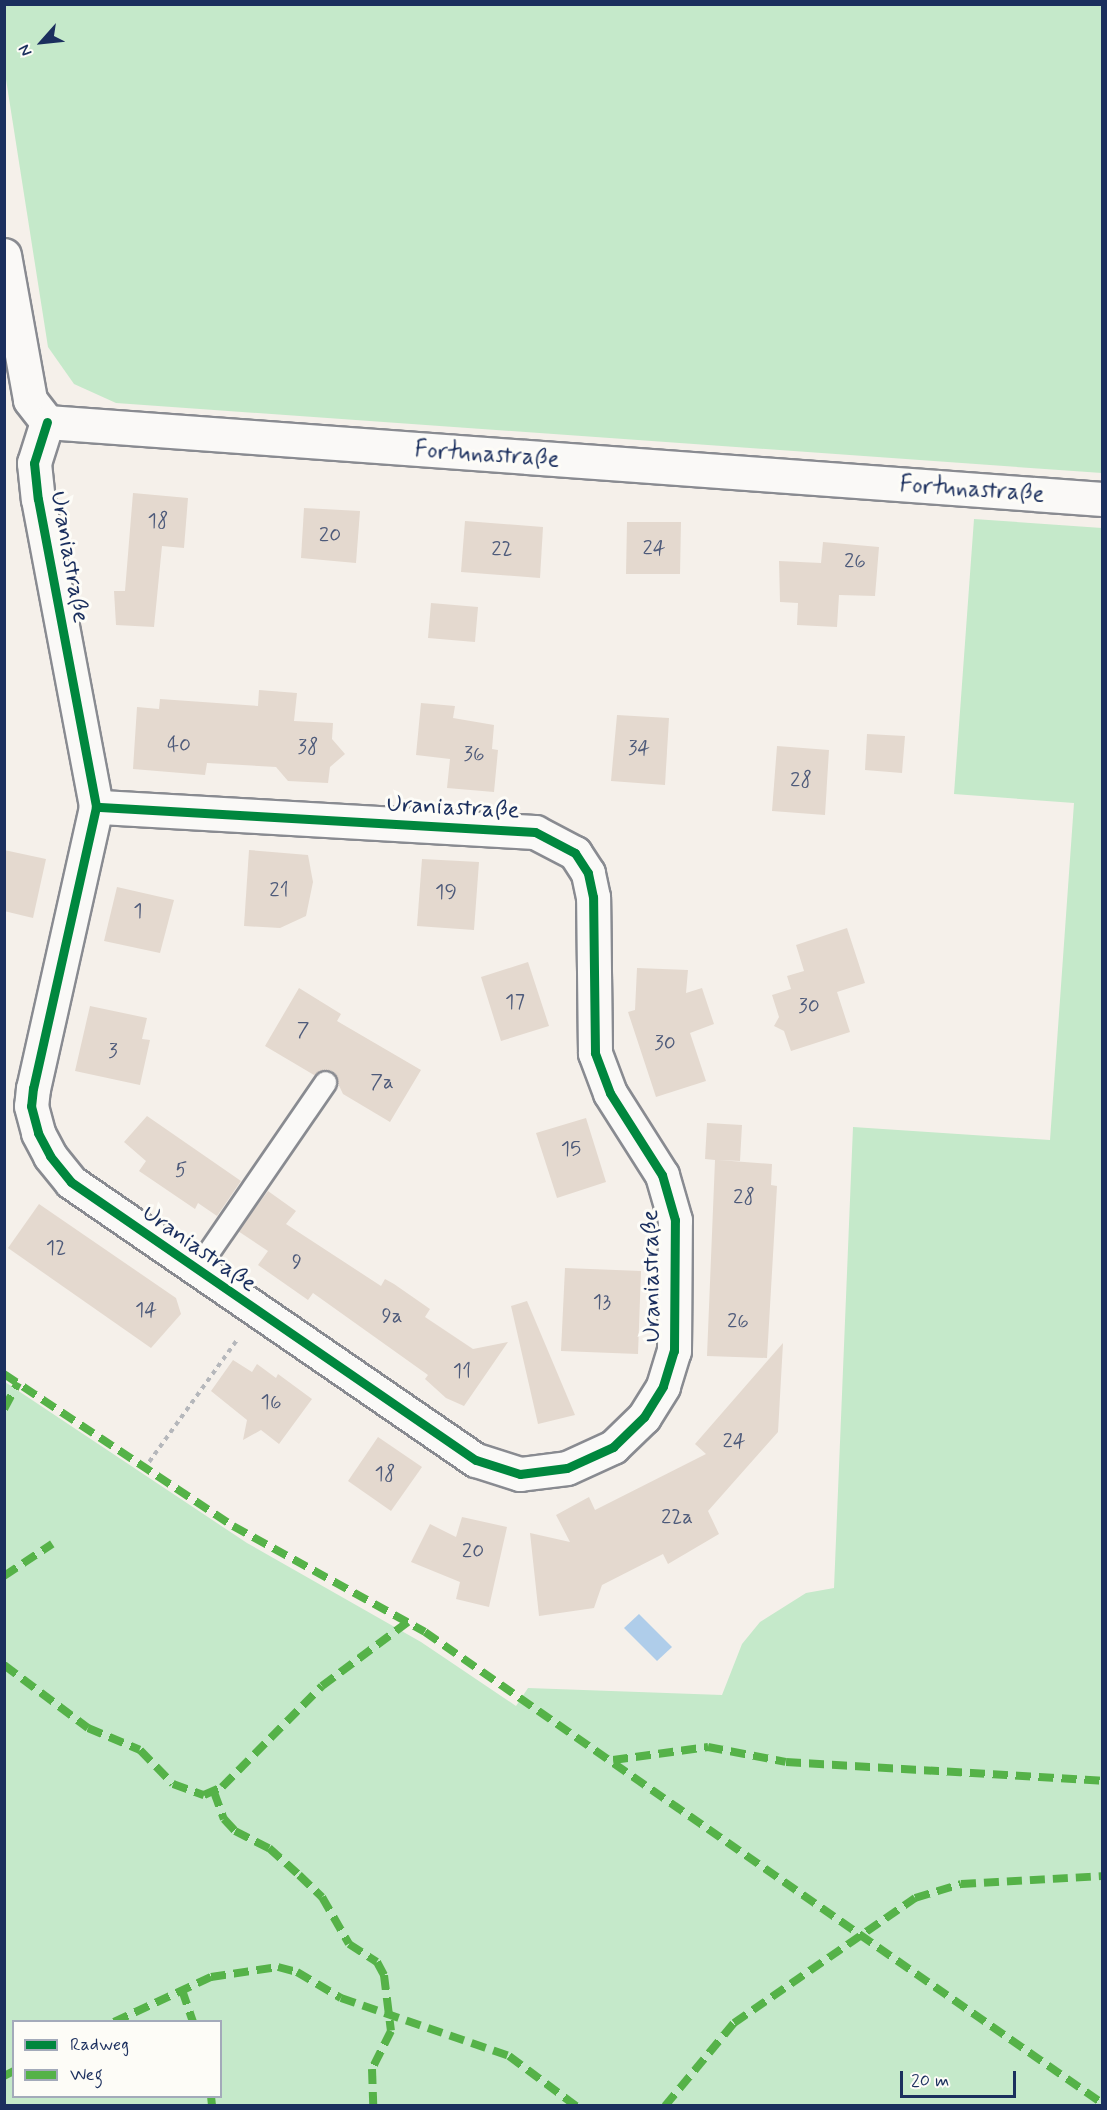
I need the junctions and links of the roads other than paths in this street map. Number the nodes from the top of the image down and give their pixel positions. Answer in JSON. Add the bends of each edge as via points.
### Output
{"nodes":[{"id":1,"x":4,"y":255,"type":"edge"},
{"id":2,"x":47,"y":422,"type":"junction"},
{"id":3,"x":1102,"y":499,"type":"edge"},
{"id":4,"x":96,"y":807,"type":"junction"},
{"id":5,"x":324,"y":1082,"type":"dead end"},
{"id":6,"x":196,"y":1270,"type":"junction"}],
"edges":[{"from":1,"to":2,"type":"street","via":[[30,400]]},
{"from":2,"to":3,"type":"street","name":"Fortunastraße"},
{"from":2,"to":4,"type":"street","name":"Uraniastraße","via":[[34,463],[38,499]]},
{"from":4,"to":6,"type":"street","name":"Uraniastraße","via":[[31,1106],[38,1133],[70,1182]]},
{"from":4,"to":6,"type":"street","name":"Uraniastraße","via":[[535,832],[575,853],[588,873],[593,897],[596,1053],[610,1093],[662,1175],[675,1220],[674,1351],[663,1386],[644,1417],[613,1447],[567,1468],[520,1474],[463,1453]]},
{"from":5,"to":6,"type":"lane"}]}
